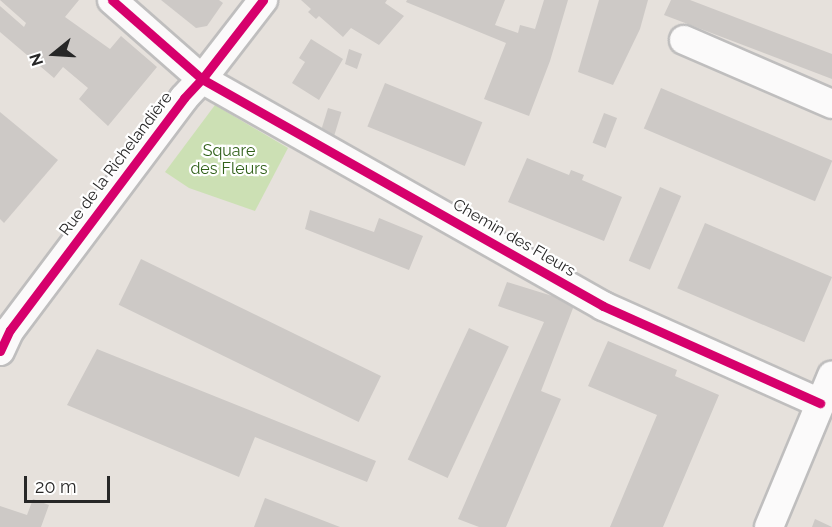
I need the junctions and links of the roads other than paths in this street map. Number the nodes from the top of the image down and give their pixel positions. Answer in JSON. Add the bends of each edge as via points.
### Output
{"nodes":[{"id":1,"x":112,"y":0,"type":"edge"},
{"id":2,"x":263,"y":0,"type":"edge"},
{"id":3,"x":684,"y":40,"type":"dead end"},
{"id":4,"x":202,"y":79,"type":"junction"},
{"id":5,"x":832,"y":104,"type":"edge"},
{"id":6,"x":0,"y":351,"type":"edge"},
{"id":7,"x":832,"y":376,"type":"edge"},
{"id":8,"x":820,"y":403,"type":"junction"},
{"id":9,"x":769,"y":527,"type":"edge"}],
"edges":[{"from":1,"to":4,"type":"street","name":"Chemin des Fleurs"},
{"from":2,"to":4,"type":"street","name":"Rue de la Richelandière"},
{"from":3,"to":5,"type":"street"},
{"from":4,"to":6,"type":"street","name":"Rue de la Richelandière","via":[[10,330]]},
{"from":4,"to":8,"type":"street","name":"Chemin des Fleurs","via":[[603,306]]},
{"from":7,"to":8,"type":"street"},
{"from":8,"to":9,"type":"street"}]}
